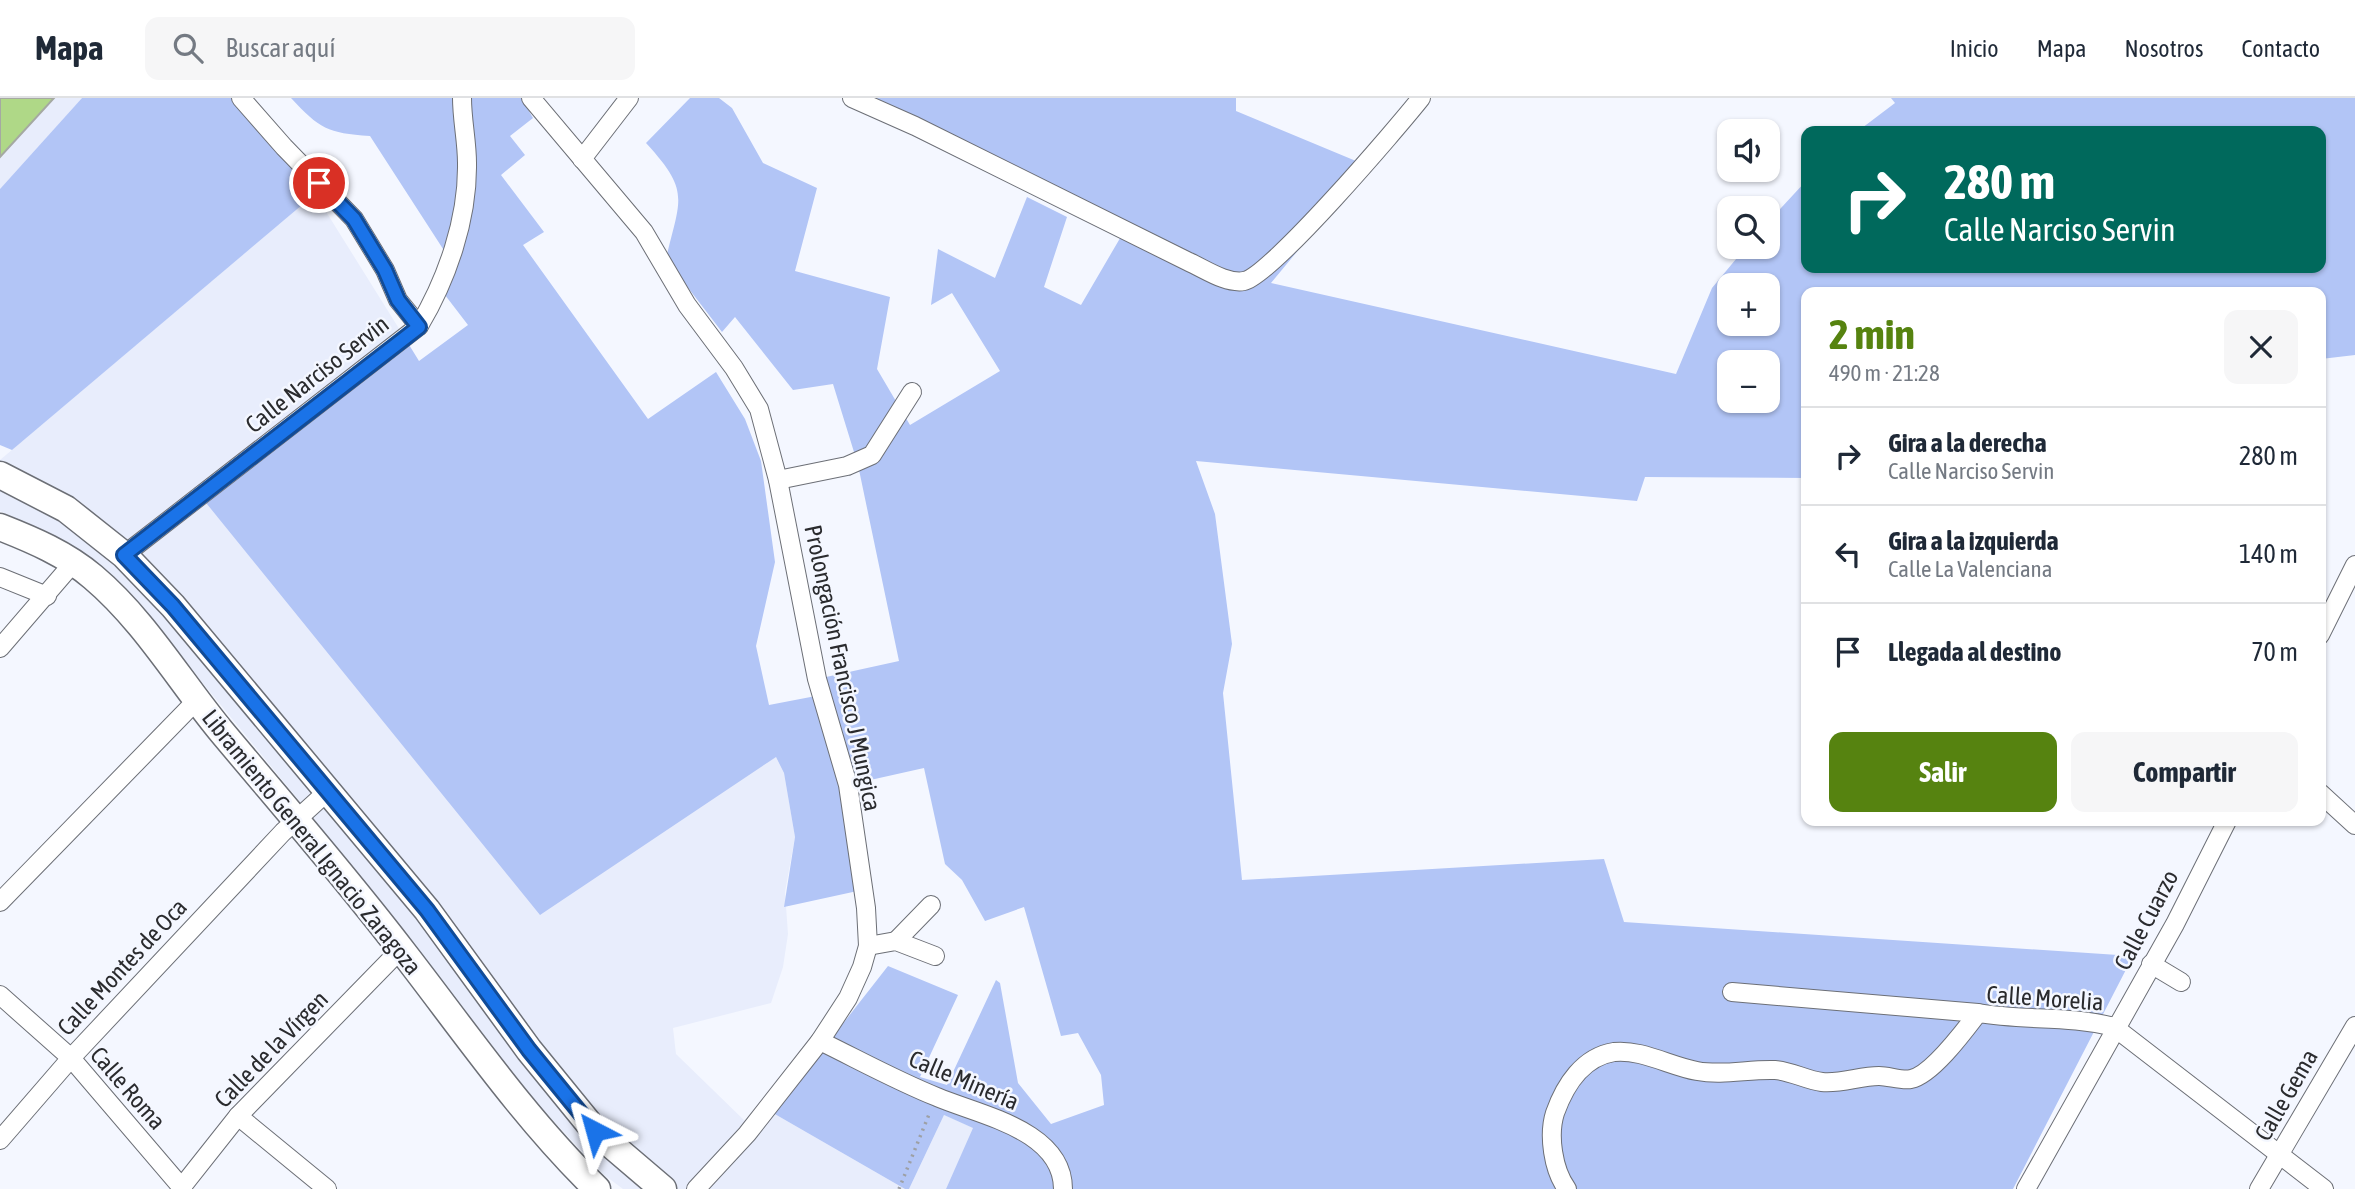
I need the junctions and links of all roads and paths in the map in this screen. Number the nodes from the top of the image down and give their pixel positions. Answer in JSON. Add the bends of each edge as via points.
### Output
{"nodes":[{"id":1,"x":241,"y":98,"type":"edge"},
{"id":2,"x":462,"y":98,"type":"edge"},
{"id":3,"x":531,"y":98,"type":"edge"},
{"id":4,"x":629,"y":98,"type":"edge"},
{"id":5,"x":852,"y":98,"type":"edge"},
{"id":6,"x":1421,"y":98,"type":"edge"},
{"id":7,"x":582,"y":159,"type":"junction"},
{"id":8,"x":419,"y":327,"type":"junction"},
{"id":9,"x":912,"y":392,"type":"dead end"},
{"id":10,"x":0,"y":475,"type":"edge"},
{"id":11,"x":778,"y":480,"type":"junction"},
{"id":12,"x":0,"y":527,"type":"edge"},
{"id":13,"x":124,"y":555,"type":"junction"},
{"id":14,"x":74,"y":562,"type":"junction"},
{"id":15,"x":2355,"y":565,"type":"edge"},
{"id":16,"x":0,"y":577,"type":"edge"},
{"id":17,"x":47,"y":596,"type":"junction"},
{"id":18,"x":2326,"y":623,"type":"edge"},
{"id":19,"x":0,"y":648,"type":"edge"},
{"id":20,"x":196,"y":701,"type":"junction"},
{"id":21,"x":328,"y":791,"type":"junction"},
{"id":22,"x":2326,"y":798,"type":"edge"},
{"id":23,"x":2355,"y":825,"type":"edge"},
{"id":24,"x":289,"y":826,"type":"junction"},
{"id":25,"x":2224,"y":826,"type":"edge"},
{"id":26,"x":0,"y":902,"type":"edge"},
{"id":27,"x":931,"y":905,"type":"dead end"},
{"id":28,"x":896,"y":941,"type":"junction"},
{"id":29,"x":868,"y":946,"type":"junction"},
{"id":30,"x":401,"y":949,"type":"junction"},
{"id":31,"x":935,"y":956,"type":"dead end"},
{"id":32,"x":2151,"y":964,"type":"junction"},
{"id":33,"x":2181,"y":982,"type":"dead end"},
{"id":34,"x":1732,"y":992,"type":"dead end"},
{"id":35,"x":0,"y":995,"type":"edge"},
{"id":36,"x":1978,"y":1013,"type":"junction"},
{"id":37,"x":2355,"y":1026,"type":"edge"},
{"id":38,"x":2114,"y":1027,"type":"junction"},
{"id":39,"x":820,"y":1041,"type":"junction"},
{"id":40,"x":71,"y":1058,"type":"junction"},
{"id":41,"x":936,"y":1097,"type":"junction"},
{"id":42,"x":239,"y":1116,"type":"junction"},
{"id":43,"x":0,"y":1140,"type":"edge"},
{"id":44,"x":2280,"y":1156,"type":"junction"},
{"id":45,"x":182,"y":1188,"type":"edge"},
{"id":46,"x":327,"y":1189,"type":"edge"},
{"id":47,"x":597,"y":1189,"type":"edge"},
{"id":48,"x":663,"y":1189,"type":"edge"},
{"id":49,"x":696,"y":1189,"type":"edge"},
{"id":50,"x":899,"y":1189,"type":"edge"},
{"id":51,"x":1063,"y":1189,"type":"edge"},
{"id":52,"x":1567,"y":1189,"type":"edge"},
{"id":53,"x":2026,"y":1189,"type":"edge"},
{"id":54,"x":2259,"y":1189,"type":"edge"},
{"id":55,"x":2324,"y":1189,"type":"edge"}],
"edges":[{"from":1,"to":8,"type":"street","via":[[354,219],[398,300]]},
{"from":2,"to":8,"type":"street","name":"Calle Narciso Servin","via":[[467,163],[463,204],[450,258]]},
{"from":3,"to":7,"type":"street"},
{"from":4,"to":7,"type":"street"},
{"from":5,"to":6,"type":"street","via":[[1189,262],[1230,280],[1245,281],[1282,252]]},
{"from":7,"to":11,"type":"street","name":"Prolongación Francisco J Mungica","via":[[644,232],[687,305],[734,368],[759,409]]},
{"from":8,"to":13,"type":"street","name":"Calle Narciso Servin"},
{"from":9,"to":11,"type":"street","via":[[872,455],[847,466]]},
{"from":10,"to":13,"type":"main road","name":"Libramiento General Ignacio Zaragoza","via":[[66,509]]},
{"from":11,"to":29,"type":"street","name":"Prolongación Francisco J Mungica","via":[[817,679],[848,785]]},
{"from":12,"to":14,"type":"main road","name":"Libramiento General Ignacio Zaragoza"},
{"from":13,"to":21,"type":"main road","name":"Libramiento General Ignacio Zaragoza","via":[[173,606]]},
{"from":14,"to":17,"type":"street"},
{"from":14,"to":20,"type":"main road","name":"Libramiento General Ignacio Zaragoza","via":[[115,598]]},
{"from":15,"to":18,"type":"street"},
{"from":16,"to":17,"type":"street"},
{"from":17,"to":19,"type":"street"},
{"from":20,"to":24,"type":"main road","name":"Libramiento General Ignacio Zaragoza"},
{"from":20,"to":26,"type":"street"},
{"from":21,"to":24,"type":"street","name":"Calle Montes de Oca"},
{"from":21,"to":48,"type":"main road","name":"Libramiento General Ignacio Zaragoza","via":[[427,910],[529,1050],[595,1131]]},
{"from":22,"to":23,"type":"street"},
{"from":24,"to":30,"type":"main road","name":"Libramiento General Ignacio Zaragoza"},
{"from":24,"to":40,"type":"street","name":"Calle Montes de Oca"},
{"from":25,"to":32,"type":"street","name":"Calle Cuarzo"},
{"from":27,"to":28,"type":"street"},
{"from":28,"to":29,"type":"street"},
{"from":28,"to":31,"type":"street"},
{"from":29,"to":39,"type":"street","name":"Prolongación Francisco J Mungica","via":[[848,998]]},
{"from":30,"to":42,"type":"street","name":"Calle de la Vírgen"},
{"from":30,"to":47,"type":"main road","name":"Libramiento General Ignacio Zaragoza","via":[[503,1082]]},
{"from":32,"to":33,"type":"street"},
{"from":32,"to":38,"type":"street","name":"Calle Cuarzo"},
{"from":34,"to":36,"type":"street"},
{"from":35,"to":40,"type":"street","name":"Calle Roma"},
{"from":36,"to":38,"type":"street","name":"Calle Morelia","via":[[2091,1021]]},
{"from":36,"to":52,"type":"street","name":"Calle Morelia","via":[[1923,1073],[1910,1079],[1877,1076],[1821,1082],[1780,1070],[1720,1075],[1633,1052],[1613,1052],[1587,1062],[1563,1090],[1551,1126],[1554,1158]]},
{"from":37,"to":44,"type":"street","name":"Calle Gema"},
{"from":38,"to":44,"type":"street","name":"Calle Morelia"},
{"from":38,"to":53,"type":"street","name":"Calle Cuarzo"},
{"from":39,"to":41,"type":"street","name":"Calle Minería"},
{"from":39,"to":49,"type":"street","name":"Prolongación Francisco J Mungica","via":[[747,1134]]},
{"from":40,"to":43,"type":"street","name":"Calle Montes de Oca"},
{"from":40,"to":45,"type":"street","name":"Calle Roma"},
{"from":41,"to":50,"type":"path"},
{"from":41,"to":51,"type":"street","name":"Calle Minería","via":[[1002,1121],[1034,1140],[1053,1157],[1063,1177]]},
{"from":42,"to":45,"type":"street","name":"Calle de la Vírgen"},
{"from":42,"to":46,"type":"street"},
{"from":44,"to":54,"type":"street","name":"Calle Gema"},
{"from":44,"to":55,"type":"street","name":"Calle Morelia"}]}
